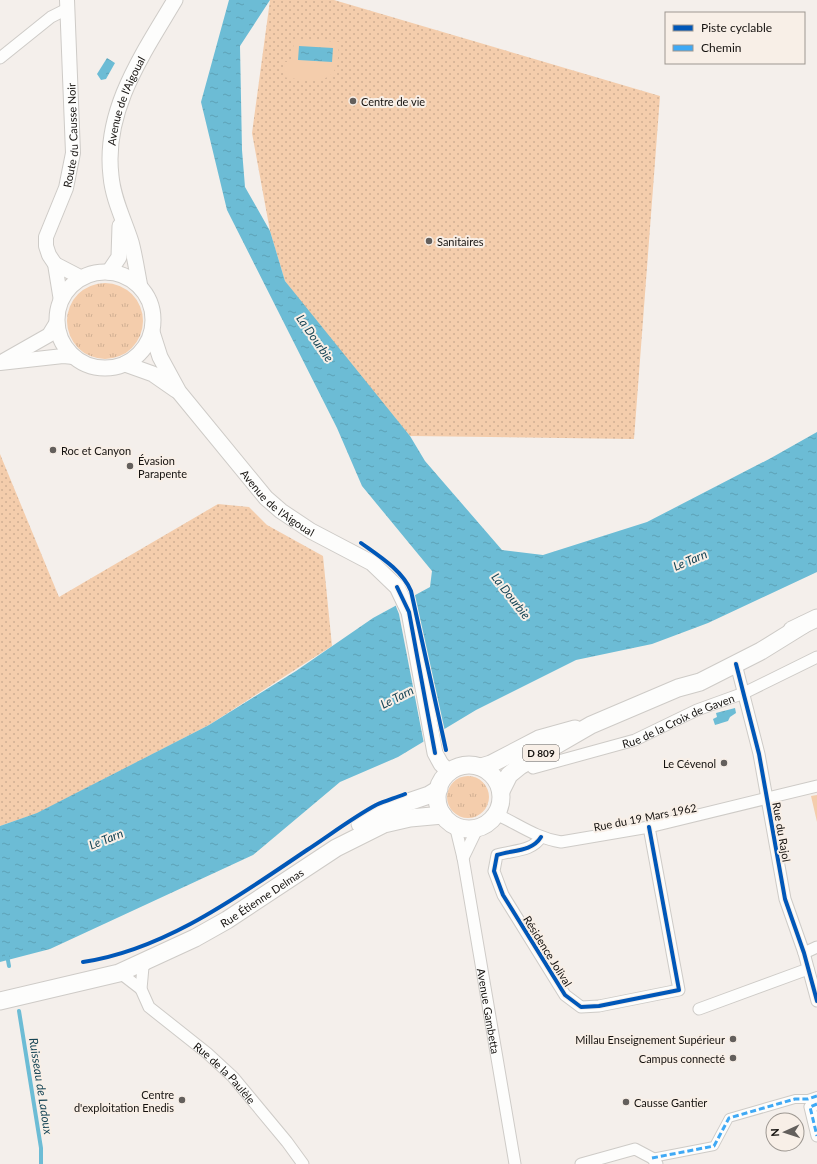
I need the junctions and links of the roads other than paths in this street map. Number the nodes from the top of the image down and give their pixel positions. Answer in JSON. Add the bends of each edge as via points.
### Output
{"nodes":[{"id":1,"x":175,"y":0,"type":"edge"},
{"id":2,"x":67,"y":4,"type":"edge"},
{"id":3,"x":0,"y":58,"type":"edge"},
{"id":4,"x":119,"y":211,"type":"junction"},
{"id":5,"x":55,"y":264,"type":"junction"},
{"id":6,"x":109,"y":272,"type":"junction"},
{"id":7,"x":82,"y":278,"type":"junction"},
{"id":8,"x":140,"y":287,"type":"junction"},
{"id":9,"x":61,"y":300,"type":"junction"},
{"id":10,"x":57,"y":322,"type":"junction"},
{"id":11,"x":152,"y":332,"type":"junction"},
{"id":12,"x":74,"y":357,"type":"junction"},
{"id":13,"x":0,"y":363,"type":"edge"},
{"id":14,"x":126,"y":364,"type":"junction"},
{"id":15,"x":179,"y":392,"type":"junction"},
{"id":16,"x":810,"y":622,"type":"edge"},
{"id":17,"x":817,"y":657,"type":"edge"},
{"id":18,"x":736,"y":664,"type":"junction"},
{"id":19,"x":678,"y":688,"type":"junction"},
{"id":20,"x":744,"y":693,"type":"junction"},
{"id":21,"x":591,"y":725,"type":"junction"},
{"id":22,"x":481,"y":767,"type":"junction"},
{"id":23,"x":533,"y":768,"type":"dead end"},
{"id":24,"x":449,"y":772,"type":"junction"},
{"id":25,"x":817,"y":786,"type":"edge"},
{"id":26,"x":439,"y":789,"type":"junction"},
{"id":27,"x":501,"y":791,"type":"junction"},
{"id":28,"x":767,"y":799,"type":"junction"},
{"id":29,"x":496,"y":814,"type":"junction"},
{"id":30,"x":449,"y":820,"type":"junction"},
{"id":31,"x":478,"y":827,"type":"junction"},
{"id":32,"x":649,"y":827,"type":"junction"},
{"id":33,"x":541,"y":837,"type":"junction"},
{"id":34,"x":463,"y":858,"type":"junction"},
{"id":35,"x":817,"y":947,"type":"edge"},
{"id":36,"x":804,"y":953,"type":"junction"},
{"id":37,"x":152,"y":957,"type":"junction"},
{"id":38,"x":808,"y":968,"type":"junction"},
{"id":39,"x":119,"y":972,"type":"junction"},
{"id":40,"x":78,"y":981,"type":"junction"},
{"id":41,"x":141,"y":989,"type":"junction"},
{"id":42,"x":4,"y":1000,"type":"edge"},
{"id":43,"x":817,"y":1001,"type":"edge"},
{"id":44,"x":699,"y":1009,"type":"dead end"},
{"id":45,"x":817,"y":1096,"type":"edge"},
{"id":46,"x":817,"y":1104,"type":"edge"},
{"id":47,"x":817,"y":1136,"type":"edge"},
{"id":48,"x":654,"y":1161,"type":"edge"},
{"id":49,"x":303,"y":1164,"type":"edge"},
{"id":50,"x":515,"y":1164,"type":"edge"},
{"id":51,"x":581,"y":1164,"type":"edge"}],
"edges":[{"from":1,"to":4,"type":"main road","name":"Avenue de l'Aigoual","via":[[124,90],[115,117],[110,145],[111,176]]},
{"from":2,"to":3,"type":"street"},
{"from":2,"to":5,"type":"street","name":"Route du Causse Noir","via":[[73,153],[66,188],[46,237],[49,255]]},
{"from":4,"to":6,"type":"main road","name":"Avenue de l'Aigoual","via":[[119,257]]},
{"from":4,"to":8,"type":"main road","name":"Avenue de l'Aigoual","via":[[131,243]]},
{"from":5,"to":7,"type":"street"},
{"from":5,"to":9,"type":"street","name":"Route du Causse Noir"},
{"from":6,"to":7,"type":"main road","via":[[95,273]]},
{"from":6,"to":8,"type":"main road","via":[[126,277]]},
{"from":7,"to":9,"type":"main road"},
{"from":8,"to":11,"type":"main road","via":[[153,316]]},
{"from":9,"to":10,"type":"main road"},
{"from":10,"to":12,"type":"main road","via":[[62,341]]},
{"from":10,"to":13,"type":"street","via":[[48,335]]},
{"from":11,"to":14,"type":"main road","via":[[142,351]]},
{"from":11,"to":15,"type":"main road","name":"Avenue de l'Aigoual","via":[[160,357]]},
{"from":12,"to":13,"type":"street"},
{"from":12,"to":14,"type":"main road","via":[[89,366],[101,368],[114,368]]},
{"from":14,"to":15,"type":"main road","name":"Avenue de l'Aigoual","via":[[153,374]]},
{"from":15,"to":24,"type":"main road","name":"Avenue de l'Aigoual","via":[[266,498],[311,531],[372,562],[397,587],[409,612],[435,753]]},
{"from":16,"to":18,"type":"main road","number":"D 809"},
{"from":16,"to":19,"type":"main road","number":"D 809","via":[[696,675]]},
{"from":17,"to":20,"type":"street","name":"Rue de la Croix de Gaven"},
{"from":18,"to":19,"type":"main road","number":"D 809","via":[[700,682]]},
{"from":18,"to":20,"type":"street","name":"Rue du Rajol"},
{"from":19,"to":21,"type":"main road","number":"D 809"},
{"from":20,"to":23,"type":"street","name":"Rue de la Croix de Gaven","via":[[697,710],[635,740]]},
{"from":20,"to":28,"type":"street","name":"Rue du Rajol"},
{"from":21,"to":22,"type":"main road","number":"D 809","via":[[539,738]]},
{"from":21,"to":27,"type":"main road","number":"D 809","via":[[520,766],[509,775]]},
{"from":22,"to":24,"type":"main road","via":[[464,765]]},
{"from":22,"to":27,"type":"main road","via":[[496,779]]},
{"from":24,"to":26,"type":"main road"},
{"from":25,"to":28,"type":"street","name":"Rue du 19 Mars 1962"},
{"from":26,"to":30,"type":"main road","via":[[438,802]]},
{"from":26,"to":40,"type":"main road","name":"Rue Étienne Delmas","via":[[382,811],[357,825],[254,894],[187,933]]},
{"from":27,"to":29,"type":"main road"},
{"from":28,"to":32,"type":"street","name":"Rue du 19 Mars 1962"},
{"from":28,"to":36,"type":"street","name":"Rue du Rajol","via":[[785,899]]},
{"from":29,"to":31,"type":"main road"},
{"from":29,"to":33,"type":"street","name":"Rue du 19 Mars 1962"},
{"from":30,"to":31,"type":"main road","via":[[466,828]]},
{"from":30,"to":34,"type":"street","name":"Avenue Gambetta"},
{"from":30,"to":37,"type":"main road","name":"Rue Étienne Delmas","via":[[410,818],[384,824],[336,848],[202,934]]},
{"from":31,"to":34,"type":"street"},
{"from":32,"to":33,"type":"street","name":"Rue du 19 Mars 1962","via":[[560,842]]},
{"from":32,"to":33,"type":"street","name":"Résidence Jolival","via":[[679,990],[599,1006],[581,1007],[565,995],[503,895],[494,871],[497,855],[523,850],[537,843]]},
{"from":34,"to":50,"type":"street","name":"Avenue Gambetta"},
{"from":35,"to":36,"type":"street"},
{"from":36,"to":38,"type":"street","name":"Rue du Rajol"},
{"from":37,"to":39,"type":"main road","name":"Rue Étienne Delmas"},
{"from":37,"to":41,"type":"street","name":"Rue de la Paulèle","via":[[143,967]]},
{"from":38,"to":43,"type":"street","name":"Rue du Rajol"},
{"from":38,"to":44,"type":"street"},
{"from":39,"to":40,"type":"main road","name":"Rue Étienne Delmas"},
{"from":39,"to":41,"type":"street","name":"Rue de la Paulèle"},
{"from":40,"to":42,"type":"main road","name":"Rue Étienne Delmas"},
{"from":41,"to":49,"type":"street","name":"Rue de la Paulèle","via":[[149,1007],[233,1077]]},
{"from":45,"to":48,"type":"street","via":[[795,1099],[729,1118],[714,1146],[670,1154]]},
{"from":46,"to":47,"type":"street","via":[[810,1107]]},
{"from":48,"to":51,"type":"street","via":[[635,1149]]}]}
